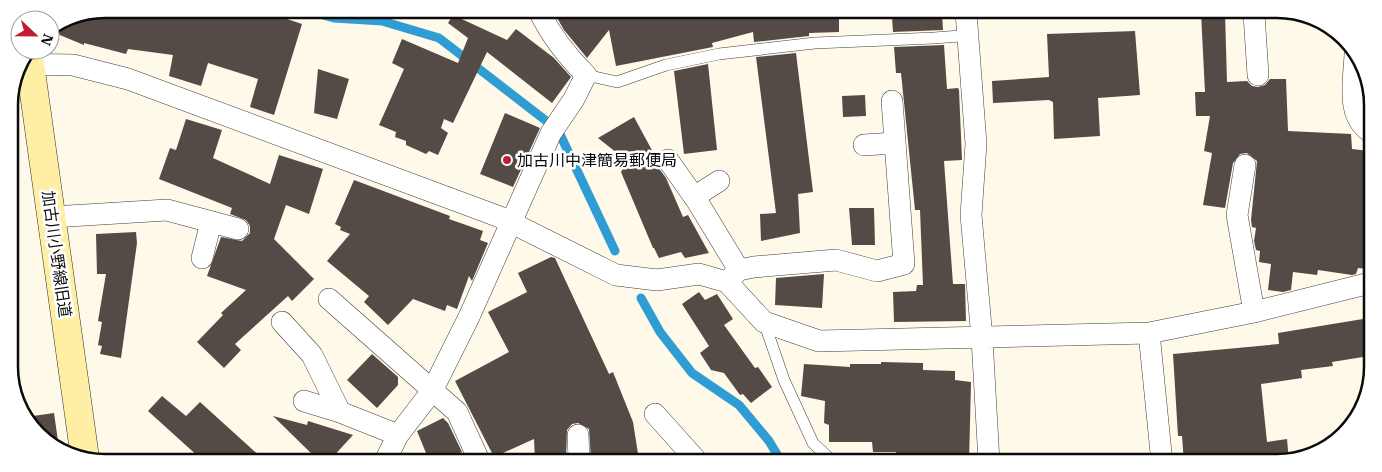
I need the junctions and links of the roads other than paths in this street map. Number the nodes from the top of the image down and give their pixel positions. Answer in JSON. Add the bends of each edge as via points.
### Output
{"nodes":[{"id":1,"x":543,"y":18,"type":"edge"},
{"id":2,"x":1254,"y":18,"type":"edge"},
{"id":3,"x":967,"y":22,"type":"edge"},
{"id":4,"x":33,"y":60,"type":"edge"},
{"id":5,"x":1355,"y":65,"type":"edge"},
{"id":6,"x":26,"y":67,"type":"edge"},
{"id":7,"x":586,"y":75,"type":"junction"},
{"id":8,"x":1258,"y":75,"type":"dead end"},
{"id":9,"x":892,"y":100,"type":"dead end"},
{"id":10,"x":1364,"y":129,"type":"edge"},
{"id":11,"x":895,"y":143,"type":"junction"},
{"id":12,"x":864,"y":145,"type":"dead end"},
{"id":13,"x":668,"y":160,"type":"dead end"},
{"id":14,"x":1245,"y":165,"type":"dead end"},
{"id":15,"x":719,"y":181,"type":"dead end"},
{"id":16,"x":694,"y":197,"type":"junction"},
{"id":17,"x":52,"y":217,"type":"junction"},
{"id":18,"x":211,"y":222,"type":"junction"},
{"id":19,"x":512,"y":223,"type":"junction"},
{"id":20,"x":238,"y":229,"type":"dead end"},
{"id":21,"x":202,"y":258,"type":"dead end"},
{"id":22,"x":733,"y":276,"type":"junction"},
{"id":23,"x":1364,"y":284,"type":"edge"},
{"id":24,"x":329,"y":299,"type":"dead end"},
{"id":25,"x":1254,"y":312,"type":"junction"},
{"id":26,"x":282,"y":322,"type":"dead end"},
{"id":27,"x":764,"y":322,"type":"junction"},
{"id":28,"x":1149,"y":333,"type":"junction"},
{"id":29,"x":982,"y":338,"type":"junction"},
{"id":30,"x":432,"y":391,"type":"junction"},
{"id":31,"x":304,"y":402,"type":"dead end"},
{"id":32,"x":340,"y":412,"type":"junction"},
{"id":33,"x":655,"y":414,"type":"dead end"},
{"id":34,"x":398,"y":435,"type":"junction"},
{"id":35,"x":578,"y":435,"type":"dead end"},
{"id":36,"x":85,"y":453,"type":"edge"},
{"id":37,"x":389,"y":454,"type":"edge"},
{"id":38,"x":476,"y":454,"type":"edge"},
{"id":39,"x":579,"y":454,"type":"edge"},
{"id":40,"x":692,"y":454,"type":"edge"},
{"id":41,"x":825,"y":454,"type":"edge"},
{"id":42,"x":989,"y":454,"type":"edge"},
{"id":43,"x":1161,"y":454,"type":"edge"}],
"edges":[{"from":1,"to":7,"type":"street","via":[[561,50]]},
{"from":2,"to":8,"type":"street"},
{"from":3,"to":7,"type":"lane","via":[[960,36],[815,43],[719,54],[666,65],[617,82]]},
{"from":3,"to":29,"type":"street","via":[[976,144],[971,215]]},
{"from":4,"to":19,"type":"street","via":[[73,65],[128,79]]},
{"from":5,"to":10,"type":"street","via":[[1353,104]]},
{"from":6,"to":17,"type":"street","name":"加古川小野線旧道"},
{"from":7,"to":19,"type":"street","via":[[554,127]]},
{"from":9,"to":11,"type":"street"},
{"from":11,"to":12,"type":"street"},
{"from":11,"to":22,"type":"street","via":[[904,264],[877,270],[836,260]]},
{"from":13,"to":16,"type":"street"},
{"from":14,"to":25,"type":"street","via":[[1237,215]]},
{"from":15,"to":16,"type":"street"},
{"from":16,"to":22,"type":"street"},
{"from":17,"to":18,"type":"street","via":[[167,210]]},
{"from":17,"to":36,"type":"street","name":"加古川小野線旧道"},
{"from":18,"to":20,"type":"street"},
{"from":18,"to":21,"type":"street"},
{"from":19,"to":22,"type":"street","via":[[616,274],[657,280],[699,274]]},
{"from":19,"to":30,"type":"street"},
{"from":22,"to":27,"type":"street"},
{"from":23,"to":25,"type":"street"},
{"from":24,"to":30,"type":"street"},
{"from":25,"to":28,"type":"street"},
{"from":26,"to":32,"type":"street","via":[[312,354]]},
{"from":27,"to":29,"type":"street","via":[[819,341]]},
{"from":27,"to":41,"type":"lane","via":[[784,380],[813,443]]},
{"from":28,"to":29,"type":"street"},
{"from":28,"to":43,"type":"street"},
{"from":29,"to":42,"type":"street"},
{"from":30,"to":34,"type":"street"},
{"from":30,"to":38,"type":"street","via":[[458,412]]},
{"from":31,"to":32,"type":"street"},
{"from":32,"to":34,"type":"street"},
{"from":33,"to":40,"type":"street"},
{"from":34,"to":37,"type":"street"},
{"from":35,"to":39,"type":"street"}]}
